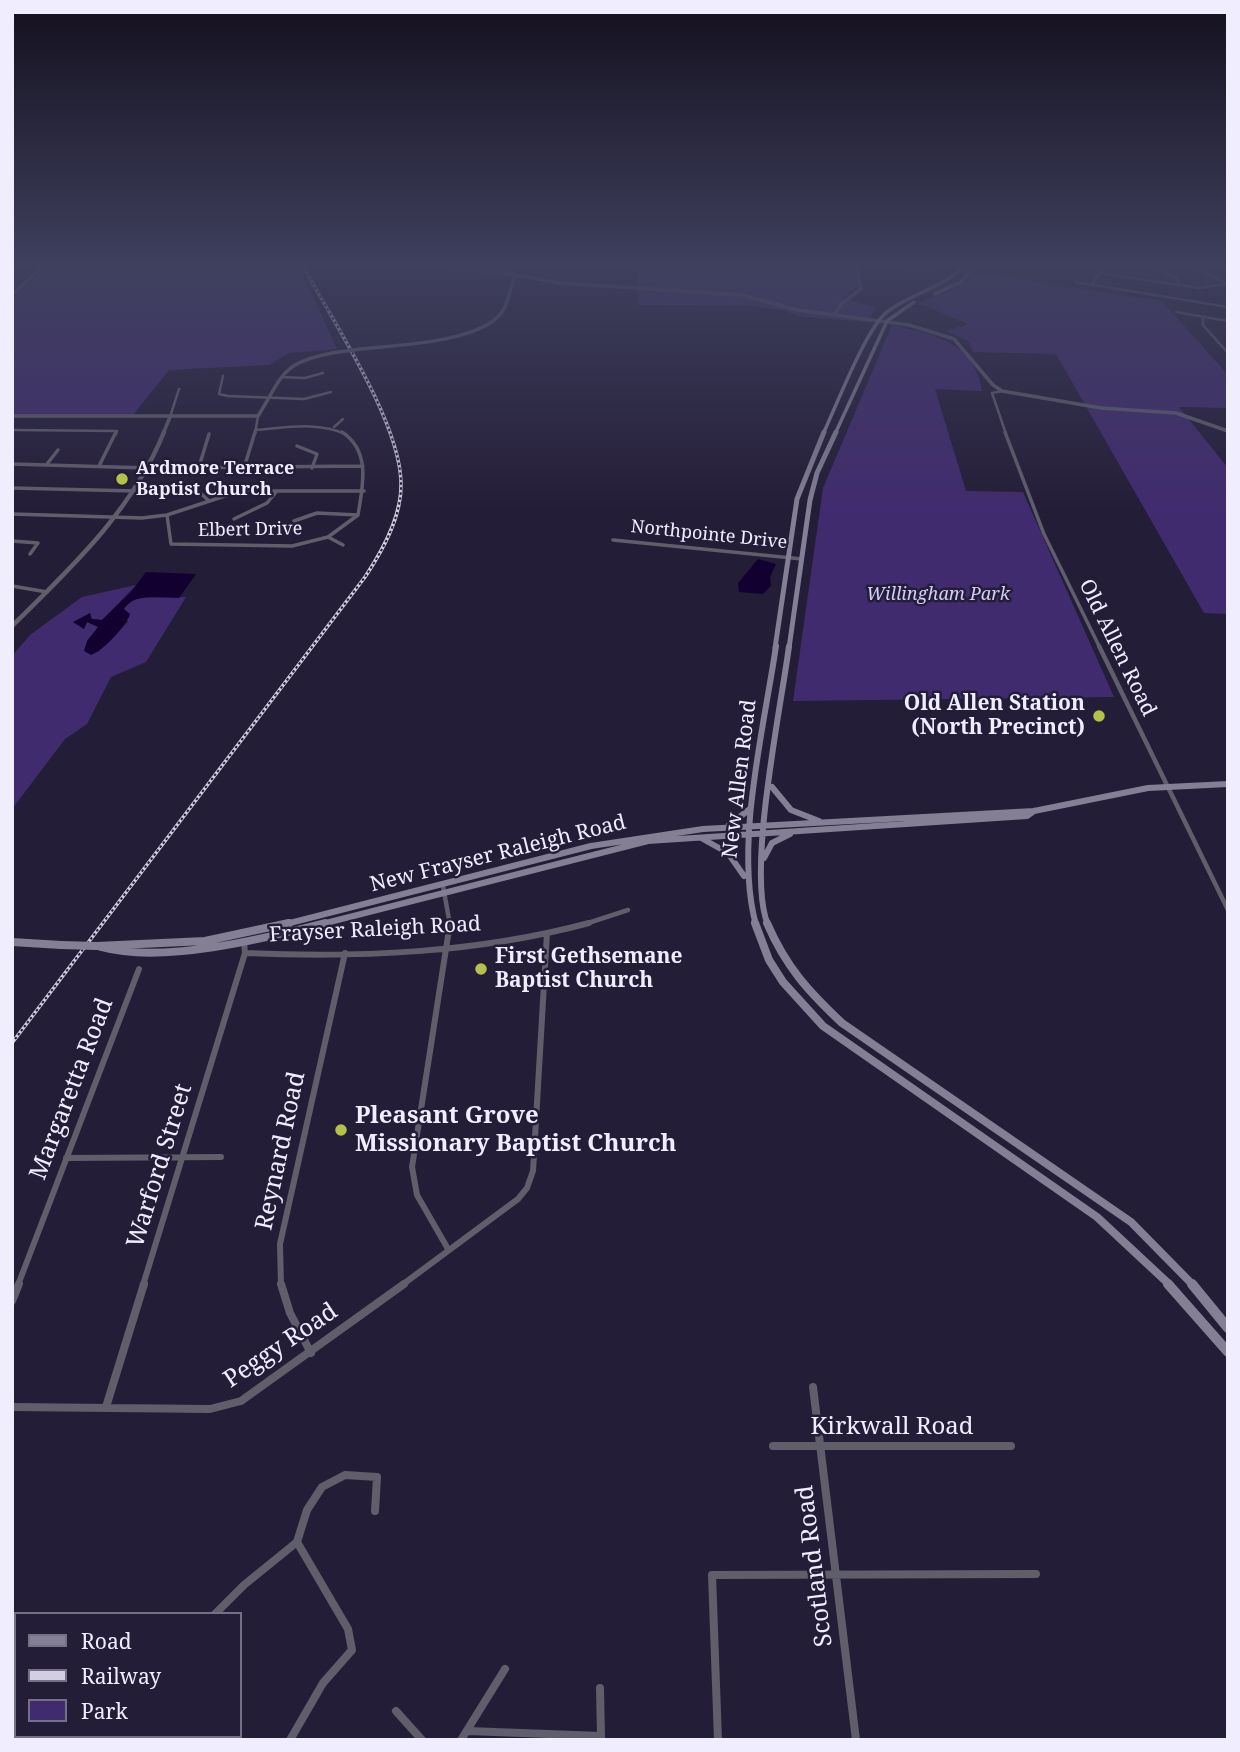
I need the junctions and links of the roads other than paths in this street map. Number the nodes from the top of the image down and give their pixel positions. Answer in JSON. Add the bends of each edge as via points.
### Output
{"nodes":[{"id":1,"x":355,"y":350,"type":"edge"},
{"id":2,"x":864,"y":350,"type":"edge"},
{"id":3,"x":874,"y":350,"type":"edge"},
{"id":4,"x":963,"y":350,"type":"edge"},
{"id":5,"x":323,"y":373,"type":"dead end"},
{"id":6,"x":223,"y":376,"type":"dead end"},
{"id":7,"x":851,"y":376,"type":"junction"},
{"id":8,"x":281,"y":377,"type":"junction"},
{"id":9,"x":858,"y":384,"type":"junction"},
{"id":10,"x":993,"y":385,"type":"junction"},
{"id":11,"x":179,"y":388,"type":"dead end"},
{"id":12,"x":1002,"y":391,"type":"junction"},
{"id":13,"x":331,"y":393,"type":"dead end"},
{"id":14,"x":992,"y":393,"type":"junction"},
{"id":15,"x":268,"y":398,"type":"junction"},
{"id":16,"x":12,"y":416,"type":"edge"},
{"id":17,"x":258,"y":416,"type":"junction"},
{"id":18,"x":170,"y":417,"type":"junction"},
{"id":19,"x":343,"y":419,"type":"dead end"},
{"id":20,"x":334,"y":427,"type":"junction"},
{"id":21,"x":12,"y":430,"type":"edge"},
{"id":22,"x":255,"y":430,"type":"junction"},
{"id":23,"x":1228,"y":431,"type":"edge"},
{"id":24,"x":209,"y":433,"type":"dead end"},
{"id":25,"x":298,"y":446,"type":"dead end"},
{"id":26,"x":58,"y":450,"type":"dead end"},
{"id":27,"x":12,"y":464,"type":"edge"},
{"id":28,"x":47,"y":464,"type":"junction"},
{"id":29,"x":100,"y":464,"type":"junction"},
{"id":30,"x":363,"y":466,"type":"junction"},
{"id":31,"x":199,"y":467,"type":"junction"},
{"id":32,"x":148,"y":468,"type":"junction"},
{"id":33,"x":244,"y":468,"type":"junction"},
{"id":34,"x":312,"y":468,"type":"junction"},
{"id":35,"x":12,"y":488,"type":"edge"},
{"id":36,"x":197,"y":490,"type":"dead end"},
{"id":37,"x":135,"y":491,"type":"junction"},
{"id":38,"x":277,"y":491,"type":"junction"},
{"id":39,"x":364,"y":491,"type":"junction"},
{"id":40,"x":208,"y":500,"type":"junction"},
{"id":41,"x":12,"y":514,"type":"edge"},
{"id":42,"x":167,"y":515,"type":"junction"},
{"id":43,"x":358,"y":516,"type":"junction"},
{"id":44,"x":116,"y":517,"type":"junction"},
{"id":45,"x":234,"y":519,"type":"dead end"},
{"id":46,"x":294,"y":521,"type":"dead end"},
{"id":47,"x":328,"y":537,"type":"junction"},
{"id":48,"x":613,"y":540,"type":"dead end"},
{"id":49,"x":12,"y":541,"type":"edge"},
{"id":50,"x":38,"y":543,"type":"joint"},
{"id":51,"x":343,"y":545,"type":"dead end"},
{"id":52,"x":30,"y":554,"type":"dead end"},
{"id":53,"x":788,"y":557,"type":"junction"},
{"id":54,"x":802,"y":559,"type":"junction"},
{"id":55,"x":12,"y":586,"type":"edge"},
{"id":56,"x":47,"y":592,"type":"junction"},
{"id":57,"x":12,"y":626,"type":"edge"},
{"id":58,"x":1228,"y":784,"type":"edge"},
{"id":59,"x":772,"y":786,"type":"junction"},
{"id":60,"x":1168,"y":786,"type":"junction"},
{"id":61,"x":752,"y":806,"type":"junction"},
{"id":62,"x":1034,"y":811,"type":"junction"},
{"id":63,"x":827,"y":823,"type":"junction"},
{"id":64,"x":722,"y":828,"type":"junction"},
{"id":65,"x":764,"y":830,"type":"junction"},
{"id":66,"x":748,"y":831,"type":"junction"},
{"id":67,"x":795,"y":832,"type":"junction"},
{"id":68,"x":695,"y":837,"type":"junction"},
{"id":69,"x":761,"y":865,"type":"junction"},
{"id":70,"x":746,"y":881,"type":"junction"},
{"id":71,"x":444,"y":890,"type":"junction"},
{"id":72,"x":628,"y":910,"type":"dead end"},
{"id":73,"x":1228,"y":910,"type":"edge"},
{"id":74,"x":547,"y":933,"type":"junction"},
{"id":75,"x":12,"y":942,"type":"edge"},
{"id":76,"x":244,"y":944,"type":"junction"},
{"id":77,"x":447,"y":948,"type":"junction"},
{"id":78,"x":345,"y":953,"type":"junction"},
{"id":79,"x":139,"y":969,"type":"dead end"},
{"id":80,"x":183,"y":1157,"type":"junction"},
{"id":81,"x":221,"y":1157,"type":"dead end"},
{"id":82,"x":66,"y":1158,"type":"junction"},
{"id":83,"x":448,"y":1250,"type":"junction"},
{"id":84,"x":12,"y":1301,"type":"edge"},
{"id":85,"x":1228,"y":1328,"type":"edge"},
{"id":86,"x":1228,"y":1352,"type":"edge"},
{"id":87,"x":311,"y":1353,"type":"junction"},
{"id":88,"x":813,"y":1387,"type":"dead end"},
{"id":89,"x":12,"y":1407,"type":"edge"},
{"id":90,"x":106,"y":1407,"type":"junction"},
{"id":91,"x":773,"y":1446,"type":"dead end"},
{"id":92,"x":1011,"y":1446,"type":"dead end"},
{"id":93,"x":820,"y":1447,"type":"junction"},
{"id":94,"x":375,"y":1511,"type":"dead end"},
{"id":95,"x":297,"y":1542,"type":"junction"},
{"id":96,"x":1036,"y":1574,"type":"dead end"},
{"id":97,"x":712,"y":1575,"type":"joint"},
{"id":98,"x":835,"y":1575,"type":"junction"},
{"id":99,"x":217,"y":1612,"type":"edge"},
{"id":100,"x":505,"y":1668,"type":"dead end"},
{"id":101,"x":600,"y":1688,"type":"dead end"},
{"id":102,"x":396,"y":1711,"type":"dead end"},
{"id":103,"x":468,"y":1731,"type":"junction"},
{"id":104,"x":601,"y":1738,"type":"edge"},
{"id":105,"x":290,"y":1740,"type":"edge"},
{"id":106,"x":422,"y":1740,"type":"edge"},
{"id":107,"x":461,"y":1740,"type":"edge"},
{"id":108,"x":718,"y":1740,"type":"edge"},
{"id":109,"x":856,"y":1740,"type":"edge"}],
"edges":[{"from":1,"to":8,"type":"street","bridge":true,"via":[[298,361]]},
{"from":2,"to":7,"type":"main road","name":"New Allen Road"},
{"from":3,"to":9,"type":"main road","name":"New Allen Road"},
{"from":4,"to":10,"type":"street"},
{"from":5,"to":8,"type":"street"},
{"from":6,"to":15,"type":"street","via":[[219,394]]},
{"from":7,"to":9,"type":"main road","via":[[859,379]]},
{"from":7,"to":53,"type":"main road","name":"New Allen Road","via":[[805,476]]},
{"from":8,"to":15,"type":"street"},
{"from":9,"to":54,"type":"main road","name":"New Allen Road","via":[[817,473]]},
{"from":10,"to":12,"type":"street"},
{"from":10,"to":14,"type":"street","name":"Old Allen Road"},
{"from":11,"to":18,"type":"street"},
{"from":12,"to":14,"type":"street"},
{"from":12,"to":23,"type":"street","via":[[1101,408],[1176,413]]},
{"from":13,"to":15,"type":"street","via":[[304,399]]},
{"from":14,"to":60,"type":"street","name":"Old Allen Road","via":[[1044,534]]},
{"from":15,"to":17,"type":"street"},
{"from":16,"to":18,"type":"street"},
{"from":17,"to":18,"type":"street"},
{"from":17,"to":22,"type":"street"},
{"from":18,"to":32,"type":"street"},
{"from":19,"to":20,"type":"street"},
{"from":20,"to":22,"type":"street"},
{"from":20,"to":30,"type":"street","via":[[352,437]]},
{"from":21,"to":29,"type":"street","via":[[117,431]]},
{"from":22,"to":33,"type":"street"},
{"from":24,"to":31,"type":"street"},
{"from":25,"to":34,"type":"street","via":[[317,454]]},
{"from":26,"to":28,"type":"street"},
{"from":27,"to":28,"type":"street"},
{"from":28,"to":29,"type":"street"},
{"from":29,"to":32,"type":"street"},
{"from":30,"to":34,"type":"street"},
{"from":30,"to":39,"type":"street"},
{"from":31,"to":32,"type":"street"},
{"from":31,"to":33,"type":"street"},
{"from":32,"to":37,"type":"street"},
{"from":33,"to":34,"type":"street"},
{"from":35,"to":37,"type":"street"},
{"from":36,"to":40,"type":"street"},
{"from":37,"to":44,"type":"street"},
{"from":38,"to":39,"type":"street"},
{"from":38,"to":40,"type":"street","via":[[240,491]]},
{"from":38,"to":45,"type":"street","via":[[267,503]]},
{"from":39,"to":43,"type":"street"},
{"from":40,"to":42,"type":"street"},
{"from":41,"to":44,"type":"street"},
{"from":42,"to":44,"type":"street"},
{"from":42,"to":47,"type":"street","name":"Elbert Drive","via":[[171,544],[292,547]]},
{"from":43,"to":46,"type":"street","via":[[317,513]]},
{"from":43,"to":47,"type":"street","name":"Elbert Drive"},
{"from":44,"to":56,"type":"street"},
{"from":47,"to":51,"type":"street"},
{"from":48,"to":53,"type":"street","name":"Northpointe Drive"},
{"from":49,"to":50,"type":"street"},
{"from":50,"to":52,"type":"street"},
{"from":53,"to":54,"type":"street","name":"Northpointe Drive"},
{"from":53,"to":61,"type":"main road","name":"New Allen Road"},
{"from":54,"to":59,"type":"main road","name":"New Allen Road"},
{"from":55,"to":56,"type":"street"},
{"from":56,"to":57,"type":"street"},
{"from":58,"to":60,"type":"main road"},
{"from":59,"to":63,"type":"main road","via":[[785,807]]},
{"from":59,"to":65,"type":"main road","name":"New Allen Road"},
{"from":60,"to":62,"type":"main road"},
{"from":60,"to":73,"type":"street","name":"Old Allen Road"},
{"from":61,"to":64,"type":"main road","via":[[737,822]]},
{"from":61,"to":66,"type":"main road","name":"New Allen Road"},
{"from":62,"to":63,"type":"main road"},
{"from":62,"to":67,"type":"main road","via":[[1027,816]]},
{"from":63,"to":65,"type":"main road"},
{"from":64,"to":66,"type":"main road","name":"New Frayser Raleigh Road"},
{"from":64,"to":71,"type":"main road","name":"New Frayser Raleigh Road","via":[[621,840]]},
{"from":65,"to":66,"type":"main road","name":"New Frayser Raleigh Road"},
{"from":65,"to":67,"type":"main road"},
{"from":65,"to":69,"type":"main road","name":"New Allen Road"},
{"from":66,"to":68,"type":"main road","name":"New Frayser Raleigh Road"},
{"from":66,"to":70,"type":"main road","name":"New Allen Road"},
{"from":67,"to":69,"type":"main road","via":[[772,843]]},
{"from":68,"to":70,"type":"main road","via":[[729,852]]},
{"from":68,"to":71,"type":"main road","name":"New Frayser Raleigh Road","via":[[624,846]]},
{"from":69,"to":85,"type":"main road","name":"New Allen Road","via":[[761,894],[771,934],[800,983],[828,1011],[889,1058],[1131,1222],[1198,1290]]},
{"from":70,"to":86,"type":"main road","name":"New Allen Road","via":[[761,945],[808,1013],[881,1069],[1097,1217],[1172,1287]]},
{"from":71,"to":76,"type":"main road","name":"New Frayser Raleigh Road"},
{"from":71,"to":77,"type":"street","via":[[450,921]]},
{"from":72,"to":74,"type":"street","name":"Frayser Raleigh Road","via":[[603,921]]},
{"from":74,"to":77,"type":"street","name":"Frayser Raleigh Road"},
{"from":74,"to":83,"type":"street","name":"Peggy Road","via":[[533,1171],[517,1199]]},
{"from":75,"to":76,"type":"main road","name":"Frayser Raleigh Road","bridge":true,"via":[[97,946],[119,952]]},
{"from":76,"to":78,"type":"street","name":"Frayser Raleigh Road"},
{"from":76,"to":80,"type":"street","name":"Warford Street"},
{"from":77,"to":78,"type":"street","name":"Frayser Raleigh Road"},
{"from":77,"to":83,"type":"street","via":[[412,1167],[417,1195]]},
{"from":78,"to":87,"type":"street","name":"Reynard Road","via":[[280,1244],[278,1275],[285,1305]]},
{"from":79,"to":82,"type":"street","name":"Margaretta Road"},
{"from":80,"to":81,"type":"street"},
{"from":80,"to":82,"type":"street"},
{"from":80,"to":90,"type":"street","name":"Warford Street"},
{"from":82,"to":84,"type":"street","name":"Margaretta Road"},
{"from":83,"to":87,"type":"street","name":"Peggy Road"},
{"from":87,"to":90,"type":"street","name":"Peggy Road","via":[[241,1401],[210,1409]]},
{"from":88,"to":93,"type":"street","name":"Scotland Road"},
{"from":89,"to":90,"type":"street","name":"Peggy Road"},
{"from":91,"to":93,"type":"street","name":"Kirkwall Road"},
{"from":92,"to":93,"type":"street","name":"Kirkwall Road"},
{"from":93,"to":98,"type":"street","name":"Scotland Road"},
{"from":94,"to":95,"type":"street","via":[[377,1477],[354,1474],[333,1479],[313,1497]]},
{"from":95,"to":99,"type":"street"},
{"from":95,"to":105,"type":"street","via":[[348,1629],[352,1650],[323,1683]]},
{"from":96,"to":98,"type":"street"},
{"from":97,"to":98,"type":"street"},
{"from":97,"to":108,"type":"street"},
{"from":98,"to":109,"type":"street","name":"Scotland Road"},
{"from":100,"to":103,"type":"street"},
{"from":101,"to":104,"type":"street"},
{"from":102,"to":106,"type":"street"},
{"from":103,"to":104,"type":"street"},
{"from":103,"to":107,"type":"street"}]}
